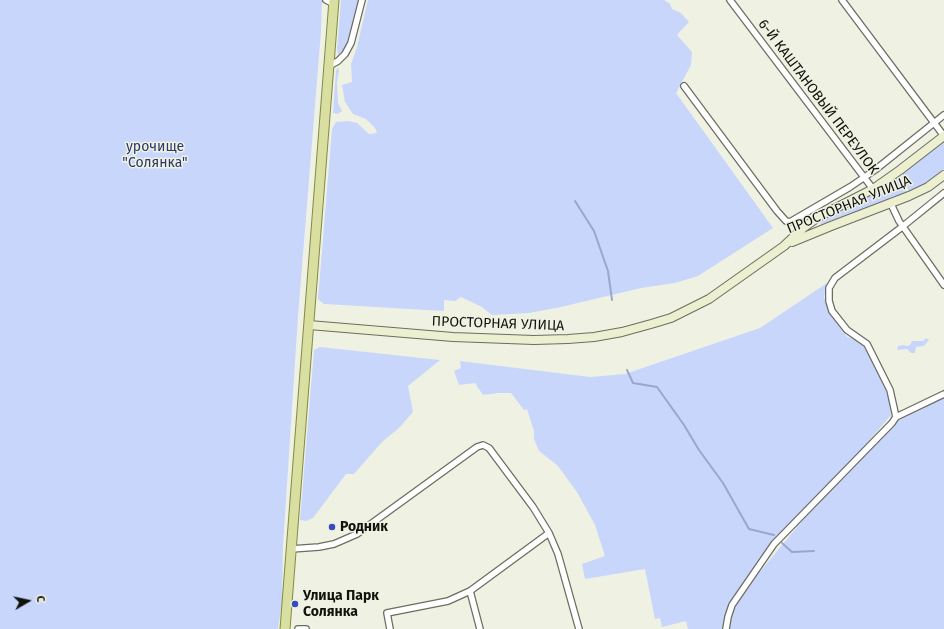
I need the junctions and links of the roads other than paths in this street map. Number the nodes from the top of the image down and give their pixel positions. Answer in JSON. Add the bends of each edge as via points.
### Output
{"nodes":[{"id":1,"x":362,"y":0,"type":"edge"},
{"id":2,"x":730,"y":0,"type":"edge"},
{"id":3,"x":842,"y":0,"type":"edge"},
{"id":4,"x":331,"y":1,"type":"edge"},
{"id":5,"x":329,"y":66,"type":"junction"},
{"id":6,"x":684,"y":86,"type":"dead end"},
{"id":7,"x":944,"y":115,"type":"edge"},
{"id":8,"x":934,"y":122,"type":"junction"},
{"id":9,"x":944,"y":136,"type":"edge"},
{"id":10,"x":944,"y":175,"type":"edge"},
{"id":11,"x":864,"y":177,"type":"junction"},
{"id":12,"x":873,"y":189,"type":"junction"},
{"id":13,"x":944,"y":193,"type":"edge"},
{"id":14,"x":891,"y":204,"type":"junction"},
{"id":15,"x":813,"y":221,"type":"junction"},
{"id":16,"x":902,"y":227,"type":"junction"},
{"id":17,"x":820,"y":230,"type":"junction"},
{"id":18,"x":784,"y":246,"type":"junction"},
{"id":19,"x":944,"y":285,"type":"edge"},
{"id":20,"x":309,"y":325,"type":"junction"},
{"id":21,"x":944,"y":394,"type":"edge"},
{"id":22,"x":896,"y":417,"type":"junction"},
{"id":23,"x":549,"y":533,"type":"junction"},
{"id":24,"x":291,"y":547,"type":"junction"},
{"id":25,"x":470,"y":591,"type":"junction"},
{"id":26,"x":285,"y":629,"type":"edge"},
{"id":27,"x":298,"y":629,"type":"edge"},
{"id":28,"x":306,"y":629,"type":"edge"},
{"id":29,"x":390,"y":629,"type":"edge"},
{"id":30,"x":480,"y":629,"type":"edge"},
{"id":31,"x":579,"y":629,"type":"edge"},
{"id":32,"x":726,"y":629,"type":"edge"}],
"edges":[{"from":1,"to":5,"type":"street","via":[[346,54]]},
{"from":2,"to":11,"type":"street","name":"6-Й КАШТАНОВЫЙ ПЕРЕУЛОК"},
{"from":3,"to":8,"type":"street"},
{"from":4,"to":5,"type":"main road"},
{"from":5,"to":20,"type":"main road"},
{"from":6,"to":11,"type":"street","via":[[786,221],[790,222]]},
{"from":7,"to":8,"type":"street"},
{"from":8,"to":9,"type":"street"},
{"from":8,"to":11,"type":"street"},
{"from":9,"to":12,"type":"main road","name":"ПРОСТОРНАЯ УЛИЦА"},
{"from":10,"to":14,"type":"main road","name":"ПРОСТОРНАЯ УЛИЦА","via":[[916,193]]},
{"from":11,"to":12,"type":"street","name":"6-Й КАШТАНОВЫЙ ПЕРЕУЛОК"},
{"from":12,"to":15,"type":"main road","name":"ПРОСТОРНАЯ УЛИЦА"},
{"from":13,"to":16,"type":"street"},
{"from":14,"to":16,"type":"street"},
{"from":14,"to":17,"type":"main road","name":"ПРОСТОРНАЯ УЛИЦА"},
{"from":15,"to":17,"type":"main road","via":[[812,228]]},
{"from":15,"to":18,"type":"main road","name":"ПРОСТОРНАЯ УЛИЦА"},
{"from":16,"to":19,"type":"street"},
{"from":16,"to":22,"type":"street","via":[[835,278],[829,288],[832,311],[847,330],[867,344],[890,390]]},
{"from":17,"to":18,"type":"main road","name":"ПРОСТОРНАЯ УЛИЦА"},
{"from":18,"to":20,"type":"main road","name":"ПРОСТОРНАЯ УЛИЦА","via":[[709,299],[690,309],[651,324],[594,337],[506,340]]},
{"from":20,"to":24,"type":"main road"},
{"from":21,"to":22,"type":"street"},
{"from":22,"to":32,"type":"street","via":[[774,544],[732,605]]},
{"from":23,"to":24,"type":"street","via":[[489,448],[483,445],[357,534],[334,544]]},
{"from":23,"to":25,"type":"street"},
{"from":23,"to":31,"type":"street","via":[[558,554]]},
{"from":24,"to":26,"type":"main road"},
{"from":25,"to":29,"type":"street","via":[[448,601],[387,613]]},
{"from":25,"to":30,"type":"street"},
{"from":27,"to":28,"type":"street"}]}
